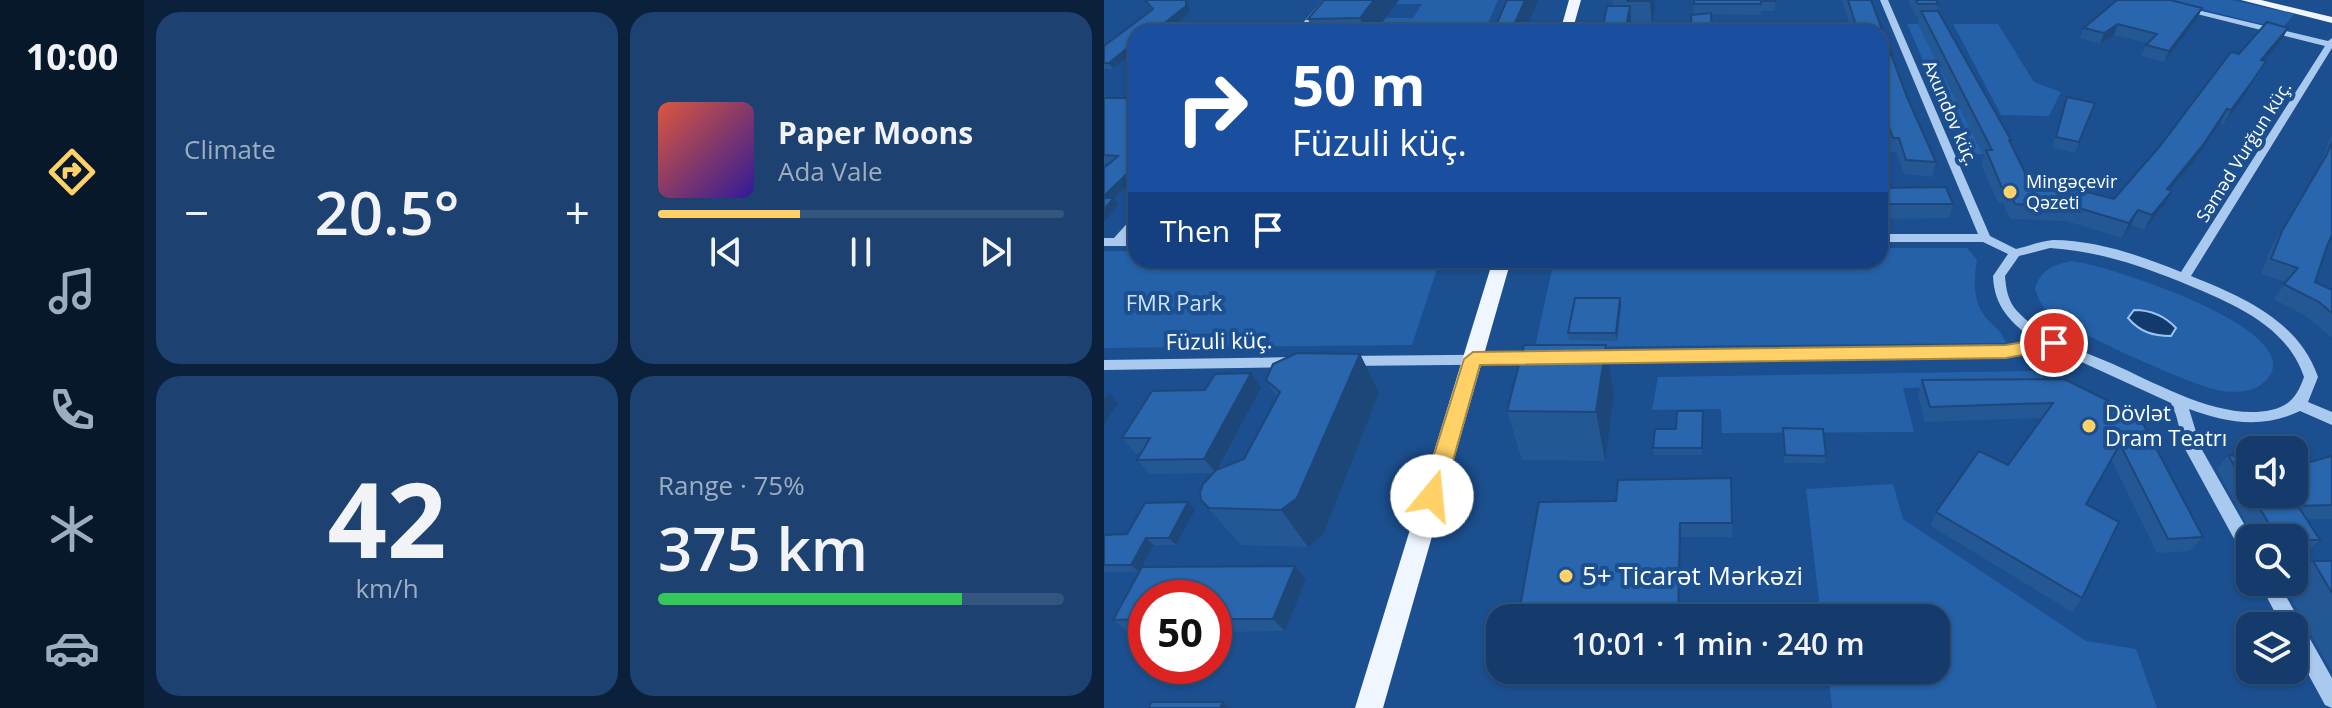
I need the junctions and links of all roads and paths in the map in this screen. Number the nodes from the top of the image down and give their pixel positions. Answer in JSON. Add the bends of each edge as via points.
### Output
{"nodes":[{"id":1,"x":1327,"y":0,"type":"edge"},
{"id":2,"x":1575,"y":0,"type":"edge"},
{"id":3,"x":1884,"y":0,"type":"edge"},
{"id":4,"x":2145,"y":0,"type":"edge"},
{"id":5,"x":2247,"y":0,"type":"edge"},
{"id":6,"x":2276,"y":0,"type":"edge"},
{"id":7,"x":2332,"y":13,"type":"edge"},
{"id":8,"x":2332,"y":20,"type":"edge"},
{"id":9,"x":1306,"y":24,"type":"edge"},
{"id":10,"x":1568,"y":24,"type":"edge"},
{"id":11,"x":2331,"y":44,"type":"edge"},
{"id":12,"x":1128,"y":227,"type":"edge"},
{"id":13,"x":1888,"y":238,"type":"edge"},
{"id":14,"x":1985,"y":238,"type":"junction"},
{"id":15,"x":1110,"y":242,"type":"edge"},
{"id":16,"x":2015,"y":253,"type":"junction"},
{"id":17,"x":1500,"y":268,"type":"edge"},
{"id":18,"x":2183,"y":279,"type":"junction"},
{"id":19,"x":2054,"y":343,"type":"junction"},
{"id":20,"x":1473,"y":359,"type":"junction"},
{"id":21,"x":1552,"y":359,"type":"edge"},
{"id":22,"x":1584,"y":359,"type":"edge"},
{"id":23,"x":1104,"y":365,"type":"edge"},
{"id":24,"x":2177,"y":400,"type":"junction"},
{"id":25,"x":2299,"y":404,"type":"junction"},
{"id":26,"x":2332,"y":419,"type":"edge"},
{"id":27,"x":2236,"y":526,"type":"edge"},
{"id":28,"x":2308,"y":655,"type":"edge"},
{"id":29,"x":2332,"y":698,"type":"edge"},
{"id":30,"x":1369,"y":708,"type":"edge"}],
"edges":[{"from":1,"to":9,"type":"street"},
{"from":2,"to":10,"type":"main road"},
{"from":3,"to":14,"type":"street","name":"Axundov küç."},
{"from":4,"to":11,"type":"street"},
{"from":5,"to":8,"type":"main road"},
{"from":6,"to":7,"type":"main road"},
{"from":11,"to":18,"type":"street","name":"Səməd Vurğun küç."},
{"from":12,"to":15,"type":"street"},
{"from":13,"to":14,"type":"street"},
{"from":14,"to":16,"type":"street"},
{"from":16,"to":18,"type":"street","via":[[2036,245],[2083,246]]},
{"from":16,"to":19,"type":"street","via":[[1999,276],[2005,304],[2023,324]]},
{"from":17,"to":20,"type":"main road"},
{"from":18,"to":25,"type":"street","via":[[2252,310],[2291,340],[2311,377]]},
{"from":19,"to":22,"type":"street","via":[[2006,351]]},
{"from":19,"to":24,"type":"street"},
{"from":20,"to":21,"type":"street","name":"Füzuli küç."},
{"from":20,"to":23,"type":"street","name":"Füzuli küç."},
{"from":20,"to":30,"type":"main road"},
{"from":24,"to":25,"type":"street","via":[[2259,417]]},
{"from":24,"to":27,"type":"street","via":[[2193,449]]},
{"from":25,"to":26,"type":"street"},
{"from":28,"to":29,"type":"street"}]}
